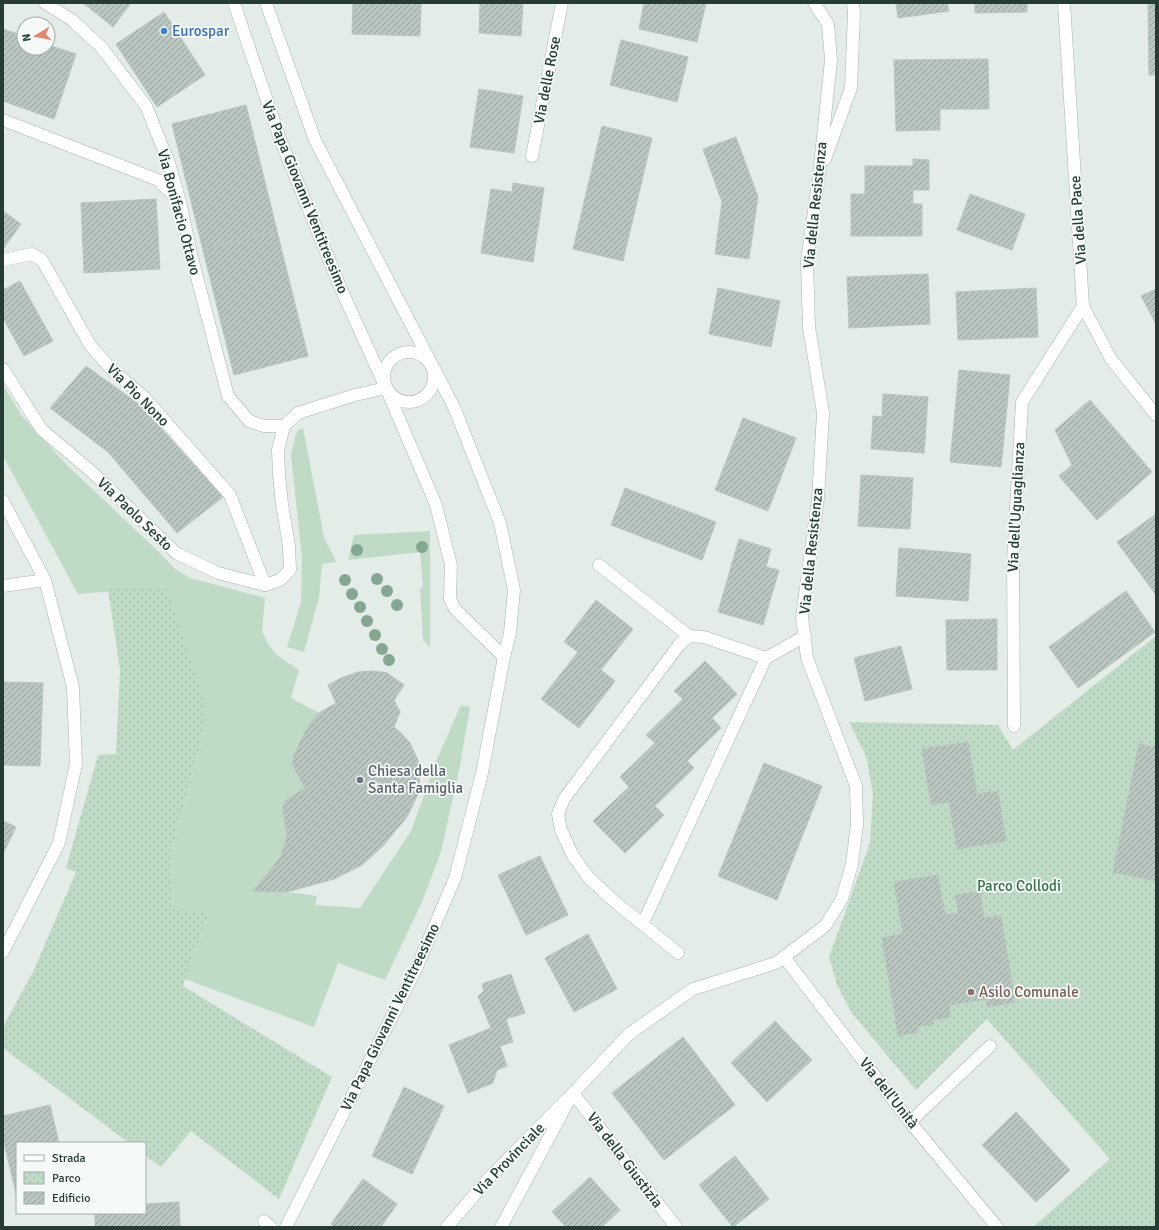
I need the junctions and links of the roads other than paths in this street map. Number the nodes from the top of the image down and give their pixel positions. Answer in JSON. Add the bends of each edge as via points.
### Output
{"nodes":[{"id":1,"x":45,"y":3,"type":"edge"},
{"id":2,"x":234,"y":3,"type":"edge"},
{"id":3,"x":266,"y":3,"type":"edge"},
{"id":4,"x":562,"y":3,"type":"edge"},
{"id":5,"x":814,"y":3,"type":"edge"},
{"id":6,"x":853,"y":3,"type":"edge"},
{"id":7,"x":1064,"y":3,"type":"edge"},
{"id":8,"x":3,"y":120,"type":"edge"},
{"id":9,"x":532,"y":156,"type":"dead end"},
{"id":10,"x":819,"y":175,"type":"junction"},
{"id":11,"x":180,"y":202,"type":"junction"},
{"id":12,"x":3,"y":260,"type":"edge"},
{"id":13,"x":1083,"y":306,"type":"junction"},
{"id":14,"x":433,"y":367,"type":"junction"},
{"id":15,"x":3,"y":369,"type":"edge"},
{"id":16,"x":386,"y":388,"type":"junction"},
{"id":17,"x":1156,"y":415,"type":"edge"},
{"id":18,"x":284,"y":426,"type":"junction"},
{"id":19,"x":3,"y":501,"type":"edge"},
{"id":20,"x":599,"y":565,"type":"dead end"},
{"id":21,"x":45,"y":580,"type":"junction"},
{"id":22,"x":265,"y":585,"type":"junction"},
{"id":23,"x":3,"y":586,"type":"edge"},
{"id":24,"x":689,"y":636,"type":"junction"},
{"id":25,"x":805,"y":636,"type":"junction"},
{"id":26,"x":504,"y":658,"type":"junction"},
{"id":27,"x":766,"y":658,"type":"junction"},
{"id":28,"x":1014,"y":726,"type":"dead end"},
{"id":29,"x":642,"y":923,"type":"junction"},
{"id":30,"x":3,"y":952,"type":"edge"},
{"id":31,"x":678,"y":953,"type":"dead end"},
{"id":32,"x":784,"y":957,"type":"junction"},
{"id":33,"x":990,"y":1046,"type":"dead end"},
{"id":34,"x":573,"y":1093,"type":"junction"},
{"id":35,"x":910,"y":1122,"type":"junction"},
{"id":36,"x":286,"y":1227,"type":"edge"},
{"id":37,"x":447,"y":1227,"type":"edge"},
{"id":38,"x":501,"y":1227,"type":"edge"},
{"id":39,"x":676,"y":1227,"type":"edge"},
{"id":40,"x":997,"y":1227,"type":"edge"}],
"edges":[{"from":1,"to":11,"type":"street","name":"Via Bonifacio Ottavo","via":[[72,20],[102,48],[146,106],[169,163]]},
{"from":2,"to":16,"type":"street","name":"Via Papa Giovanni Ventitreesimo","via":[[280,139],[341,289]]},
{"from":3,"to":14,"type":"street","name":"Via Papa Giovanni Ventitreesimo","via":[[315,140]]},
{"from":4,"to":9,"type":"street","name":"Via delle Rose"},
{"from":5,"to":10,"type":"street","name":"Via della Resistenza","via":[[828,24],[831,60]]},
{"from":6,"to":10,"type":"street","via":[[851,88]]},
{"from":7,"to":13,"type":"street","name":"Via della Pace"},
{"from":8,"to":11,"type":"street","via":[[158,180]]},
{"from":10,"to":25,"type":"street","name":"Via della Resistenza","via":[[806,262],[809,327],[823,413],[818,499],[802,617]]},
{"from":11,"to":18,"type":"street","name":"Via Bonifacio Ottavo","via":[[228,396],[249,421],[264,426]]},
{"from":12,"to":22,"type":"street","name":"Via Pio Nono","via":[[32,254],[42,260],[90,345],[111,369],[143,396],[230,496]]},
{"from":13,"to":17,"type":"street","name":"Via della Pace","via":[[1111,359]]},
{"from":13,"to":28,"type":"street","name":"Via dell'Uguaglianza","via":[[1022,402],[1013,562]]},
{"from":14,"to":16,"type":"street","name":"Via Papa Giovanni Ventitreesimo","via":[[433,384],[429,392],[418,400],[398,400]]},
{"from":14,"to":16,"type":"street","name":"Via Papa Giovanni Ventitreesimo","via":[[429,360],[415,352],[399,353],[389,361],[384,372]]},
{"from":14,"to":26,"type":"street","name":"Via Papa Giovanni Ventitreesimo","via":[[454,407],[500,523],[514,590],[510,633]]},
{"from":15,"to":22,"type":"street","name":"Via Paolo Sesto","via":[[42,430],[92,472],[176,552],[218,573]]},
{"from":16,"to":18,"type":"street","via":[[298,413]]},
{"from":16,"to":26,"type":"street","name":"Via Papa Giovanni Ventitreesimo","via":[[436,505],[451,565],[450,599],[454,609]]},
{"from":18,"to":22,"type":"street","via":[[278,450],[279,475],[290,570],[280,580]]},
{"from":19,"to":21,"type":"street"},
{"from":20,"to":24,"type":"street"},
{"from":21,"to":23,"type":"street"},
{"from":21,"to":30,"type":"street","via":[[73,687],[76,764],[59,843]]},
{"from":24,"to":27,"type":"street","via":[[704,637]]},
{"from":24,"to":29,"type":"street","via":[[564,799],[558,814],[561,830],[573,856],[589,878]]},
{"from":25,"to":27,"type":"street"},
{"from":25,"to":32,"type":"street","name":"Via della Resistenza","via":[[806,658],[856,786],[857,824],[852,864],[842,899],[825,926]]},
{"from":26,"to":36,"type":"street","name":"Via Papa Giovanni Ventitreesimo","via":[[482,773],[455,878],[416,969]]},
{"from":27,"to":29,"type":"street"},
{"from":29,"to":31,"type":"street"},
{"from":32,"to":34,"type":"street","name":"Via della Resistenza","via":[[776,963],[694,989],[629,1034]]},
{"from":32,"to":35,"type":"street","name":"Via dell'Unità"},
{"from":33,"to":35,"type":"street"},
{"from":34,"to":37,"type":"street","name":"Via Provinciale","via":[[489,1178]]},
{"from":34,"to":38,"type":"street"},
{"from":34,"to":39,"type":"street","name":"Via della Giustizia"},
{"from":35,"to":40,"type":"street","name":"Via dell'Unità"}]}
